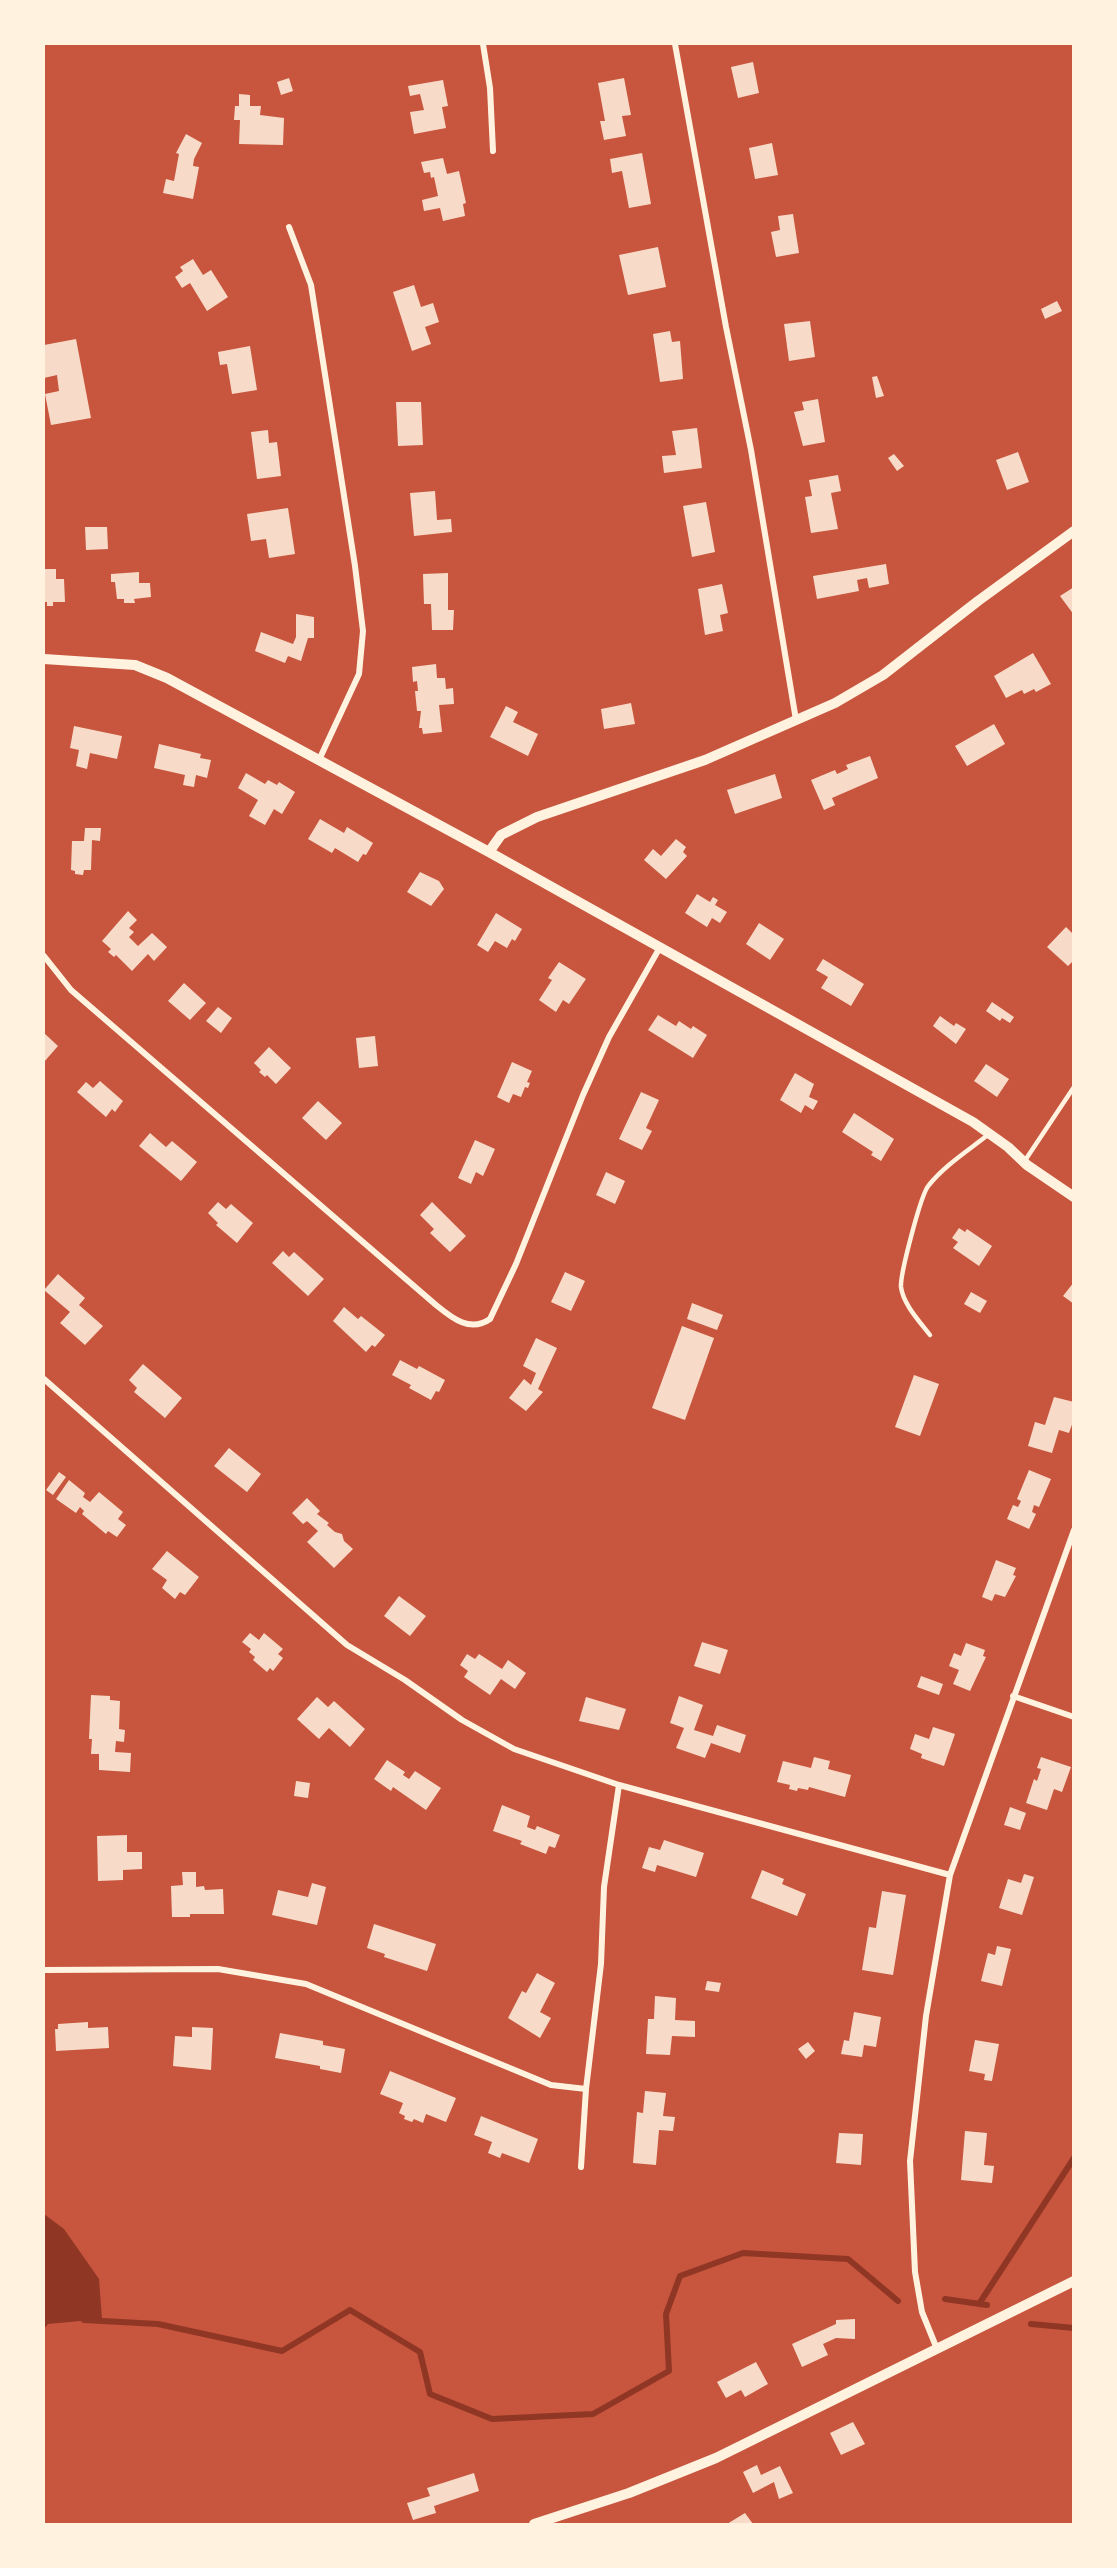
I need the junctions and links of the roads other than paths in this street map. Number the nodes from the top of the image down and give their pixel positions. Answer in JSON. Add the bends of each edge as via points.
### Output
{"nodes":[{"id":1,"x":483,"y":44,"type":"edge"},
{"id":2,"x":675,"y":44,"type":"edge"},
{"id":3,"x":493,"y":151,"type":"dead end"},
{"id":4,"x":289,"y":227,"type":"dead end"},
{"id":5,"x":1074,"y":531,"type":"edge"},
{"id":6,"x":44,"y":659,"type":"edge"},
{"id":7,"x":796,"y":720,"type":"junction"},
{"id":8,"x":320,"y":760,"type":"junction"},
{"id":9,"x":489,"y":852,"type":"junction"},
{"id":10,"x":659,"y":949,"type":"junction"},
{"id":11,"x":44,"y":956,"type":"edge"},
{"id":12,"x":1074,"y":1087,"type":"edge"},
{"id":13,"x":989,"y":1134,"type":"junction"},
{"id":14,"x":1024,"y":1162,"type":"junction"},
{"id":15,"x":1074,"y":1197,"type":"edge"},
{"id":16,"x":930,"y":1335,"type":"dead end"},
{"id":17,"x":44,"y":1380,"type":"edge"},
{"id":18,"x":1074,"y":1530,"type":"edge"},
{"id":19,"x":1013,"y":1696,"type":"junction"},
{"id":20,"x":1074,"y":1717,"type":"edge"},
{"id":21,"x":619,"y":1785,"type":"junction"},
{"id":22,"x":950,"y":1875,"type":"junction"},
{"id":23,"x":44,"y":1970,"type":"edge"},
{"id":24,"x":586,"y":2089,"type":"junction"},
{"id":25,"x":581,"y":2168,"type":"dead end"},
{"id":26,"x":1074,"y":2281,"type":"edge"},
{"id":27,"x":937,"y":2349,"type":"junction"},
{"id":28,"x":534,"y":2524,"type":"edge"}],
"edges":[{"from":1,"to":3,"type":"street"},
{"from":2,"to":7,"type":"street","via":[[753,461]]},
{"from":4,"to":8,"type":"street","via":[[311,285],[363,631],[359,674]]},
{"from":5,"to":7,"type":"street","via":[[883,675],[835,704]]},
{"from":6,"to":8,"type":"street","via":[[135,665],[167,678]]},
{"from":7,"to":9,"type":"street","via":[[705,760],[537,817],[501,835]]},
{"from":8,"to":9,"type":"street"},
{"from":9,"to":10,"type":"street"},
{"from":10,"to":11,"type":"street","via":[[591,1076],[490,1319],[482,1324],[464,1325],[71,990]]},
{"from":10,"to":13,"type":"street"},
{"from":12,"to":14,"type":"lane"},
{"from":13,"to":14,"type":"street"},
{"from":13,"to":16,"type":"lane","via":[[926,1187],[901,1289]]},
{"from":14,"to":15,"type":"street"},
{"from":17,"to":21,"type":"street","via":[[347,1645],[514,1749]]},
{"from":18,"to":19,"type":"street"},
{"from":19,"to":20,"type":"street"},
{"from":19,"to":22,"type":"street"},
{"from":21,"to":22,"type":"street"},
{"from":21,"to":24,"type":"street","via":[[604,1887],[601,1964]]},
{"from":22,"to":27,"type":"street","via":[[926,2016],[910,2161],[915,2272],[922,2313]]},
{"from":23,"to":24,"type":"street","via":[[218,1969],[306,1984],[551,2085]]},
{"from":24,"to":25,"type":"street"},
{"from":26,"to":27,"type":"street"},
{"from":27,"to":28,"type":"street","via":[[716,2458],[629,2493]]}]}
